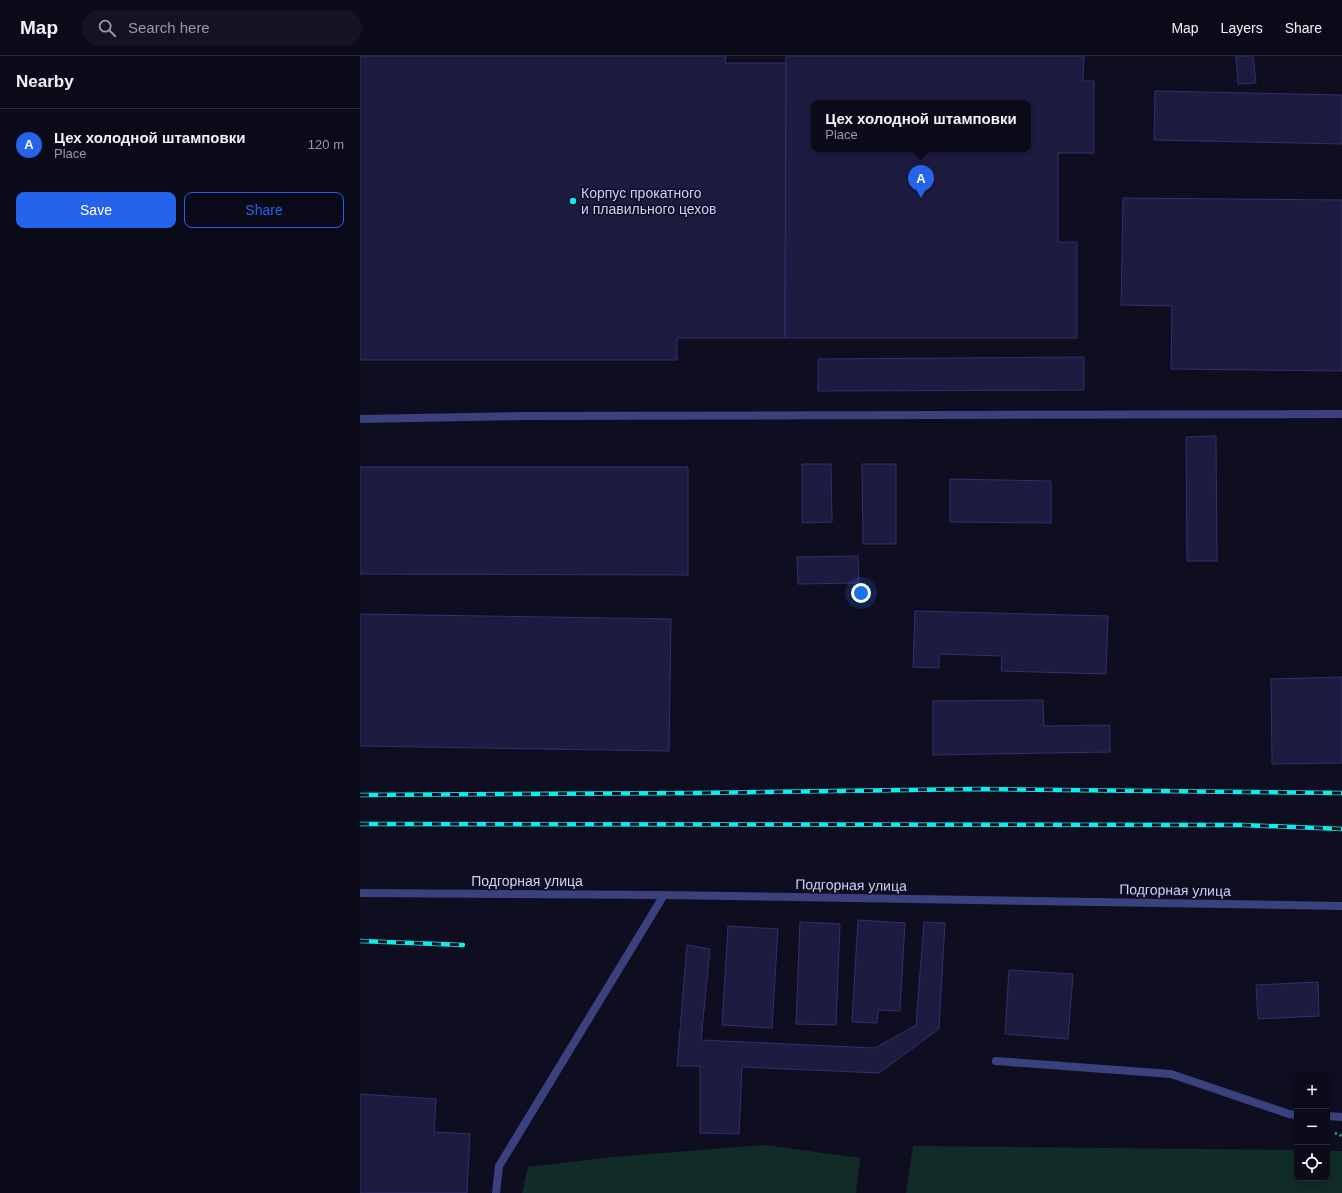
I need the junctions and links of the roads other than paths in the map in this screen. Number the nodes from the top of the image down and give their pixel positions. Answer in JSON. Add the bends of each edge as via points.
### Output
{"nodes":[{"id":1,"x":1342,"y":414,"type":"edge"},
{"id":2,"x":360,"y":419,"type":"edge"},
{"id":3,"x":360,"y":893,"type":"edge"},
{"id":4,"x":664,"y":895,"type":"junction"},
{"id":5,"x":1342,"y":906,"type":"edge"},
{"id":6,"x":996,"y":1061,"type":"dead end"},
{"id":7,"x":1294,"y":1115,"type":"edge"},
{"id":8,"x":1330,"y":1116,"type":"edge"},
{"id":9,"x":1342,"y":1117,"type":"edge"},
{"id":10,"x":496,"y":1193,"type":"edge"}],
"edges":[{"from":1,"to":2,"type":"street","via":[[528,416]]},
{"from":3,"to":4,"type":"street","name":"Подгорная улица"},
{"from":4,"to":5,"type":"street","name":"Подгорная улица"},
{"from":4,"to":10,"type":"street","via":[[499,1166]]},
{"from":6,"to":7,"type":"street","via":[[1171,1074]]},
{"from":8,"to":9,"type":"street"}]}
